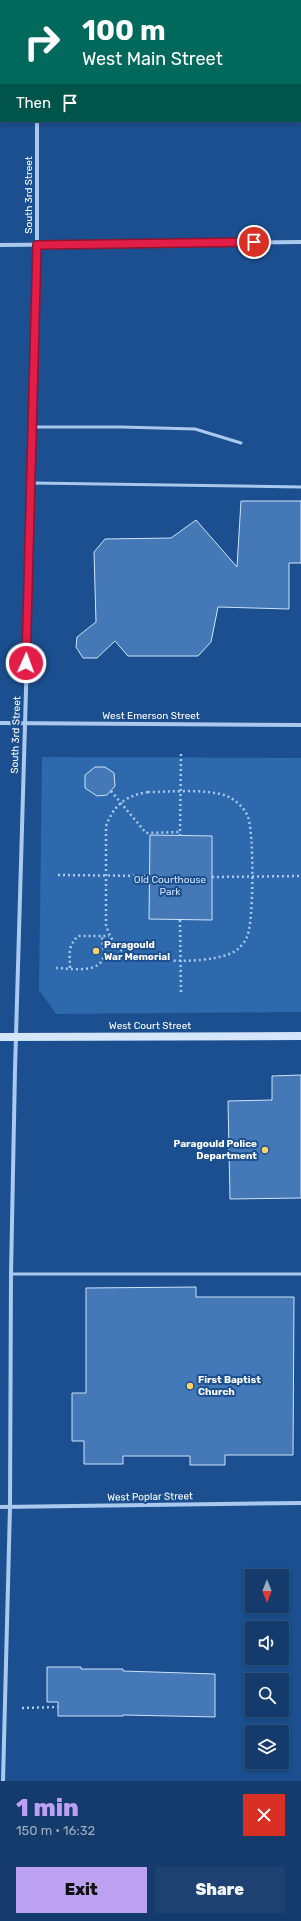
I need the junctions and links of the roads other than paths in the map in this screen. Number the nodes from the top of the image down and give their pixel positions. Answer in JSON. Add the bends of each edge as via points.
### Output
{"nodes":[{"id":1,"x":37,"y":122,"type":"edge"},
{"id":2,"x":301,"y":242,"type":"edge"},
{"id":3,"x":0,"y":245,"type":"edge"},
{"id":4,"x":37,"y":245,"type":"junction"},
{"id":5,"x":33,"y":427,"type":"junction"},
{"id":6,"x":241,"y":443,"type":"dead end"},
{"id":7,"x":32,"y":483,"type":"junction"},
{"id":8,"x":301,"y":487,"type":"edge"},
{"id":9,"x":0,"y":723,"type":"edge"},
{"id":10,"x":25,"y":723,"type":"junction"},
{"id":11,"x":301,"y":725,"type":"edge"},
{"id":12,"x":301,"y":1036,"type":"edge"},
{"id":13,"x":0,"y":1037,"type":"edge"},
{"id":14,"x":16,"y":1037,"type":"junction"},
{"id":15,"x":11,"y":1274,"type":"junction"},
{"id":16,"x":301,"y":1274,"type":"edge"},
{"id":17,"x":301,"y":1503,"type":"edge"},
{"id":18,"x":0,"y":1507,"type":"edge"},
{"id":19,"x":10,"y":1507,"type":"junction"},
{"id":20,"x":2,"y":1742,"type":"edge"},
{"id":21,"x":3,"y":1781,"type":"edge"}],
"edges":[{"from":1,"to":4,"type":"street","name":"South 3rd Street"},
{"from":2,"to":4,"type":"street"},
{"from":3,"to":4,"type":"street"},
{"from":4,"to":5,"type":"street","name":"South 3rd Street"},
{"from":5,"to":6,"type":"lane","via":[[195,429]]},
{"from":5,"to":7,"type":"street","name":"South 3rd Street"},
{"from":7,"to":8,"type":"lane"},
{"from":7,"to":10,"type":"street","name":"South 3rd Street"},
{"from":9,"to":10,"type":"street","name":"West Emerson Street"},
{"from":10,"to":11,"type":"street","name":"West Emerson Street"},
{"from":10,"to":14,"type":"street","name":"South 3rd Street"},
{"from":12,"to":14,"type":"main road","name":"West Court Street"},
{"from":13,"to":14,"type":"main road","name":"West Court Street"},
{"from":14,"to":15,"type":"street","name":"South 3rd Street"},
{"from":15,"to":16,"type":"lane"},
{"from":15,"to":19,"type":"street","name":"South 3rd Street"},
{"from":17,"to":19,"type":"street","name":"West Poplar Street"},
{"from":18,"to":19,"type":"street","name":"West Poplar Street"},
{"from":19,"to":20,"type":"street","name":"South 3rd Street"},
{"from":20,"to":21,"type":"street","name":"South 3rd Street"}]}
